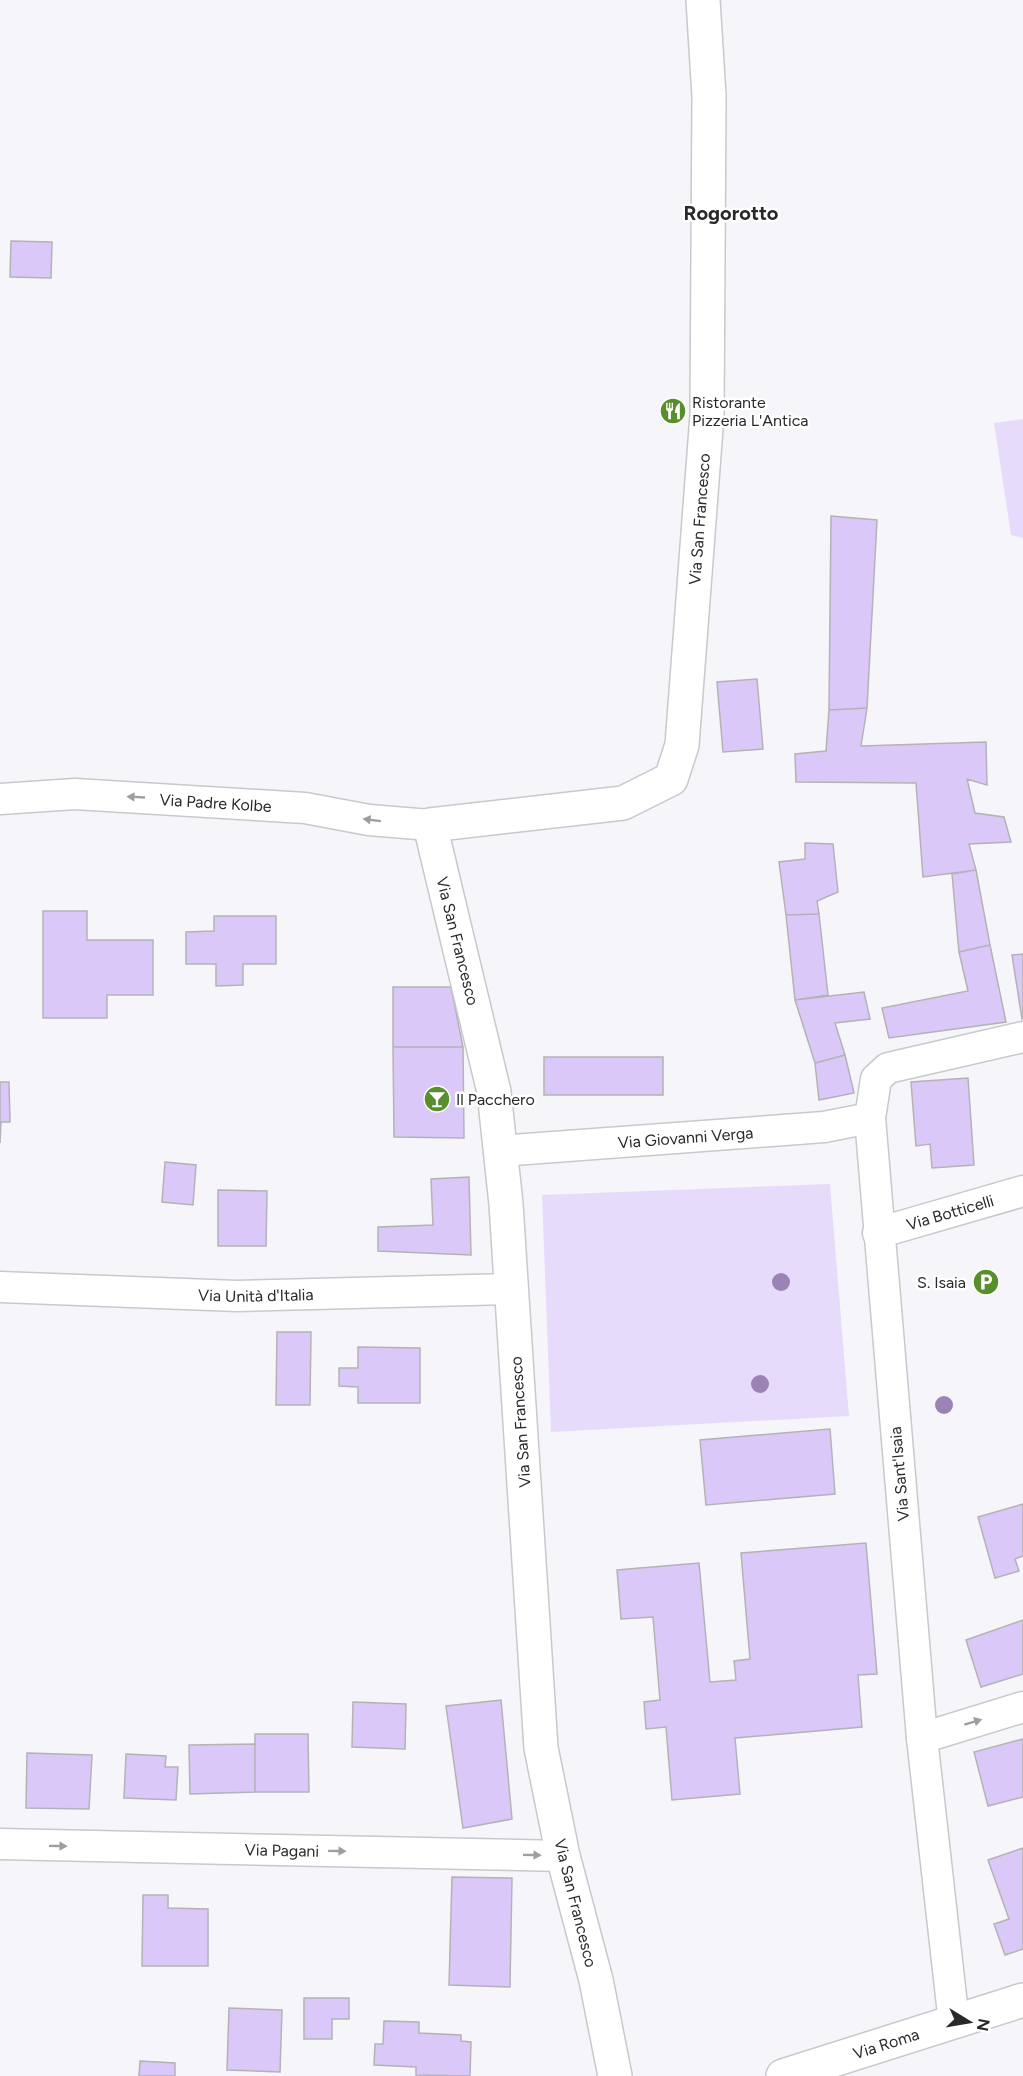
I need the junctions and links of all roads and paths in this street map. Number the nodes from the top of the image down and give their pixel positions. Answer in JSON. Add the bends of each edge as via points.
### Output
{"nodes":[{"id":1,"x":704,"y":0,"type":"edge"},
{"id":2,"x":0,"y":799,"type":"edge"},
{"id":3,"x":430,"y":825,"type":"junction"},
{"id":4,"x":1023,"y":1037,"type":"edge"},
{"id":5,"x":870,"y":1118,"type":"junction"},
{"id":6,"x":500,"y":1151,"type":"junction"},
{"id":7,"x":1023,"y":1191,"type":"edge"},
{"id":8,"x":878,"y":1233,"type":"junction"},
{"id":9,"x":0,"y":1287,"type":"edge"},
{"id":10,"x":512,"y":1290,"type":"junction"},
{"id":11,"x":1023,"y":1707,"type":"edge"},
{"id":12,"x":922,"y":1738,"type":"junction"},
{"id":13,"x":0,"y":1844,"type":"edge"},
{"id":14,"x":563,"y":1856,"type":"junction"},
{"id":15,"x":1023,"y":2000,"type":"edge"},
{"id":16,"x":954,"y":2023,"type":"junction"},
{"id":17,"x":615,"y":2076,"type":"edge"},
{"id":18,"x":783,"y":2076,"type":"edge"}],
"edges":[{"from":1,"to":3,"type":"street","name":"Via San Francesco","via":[[710,96],[707,415],[682,745],[675,768],[671,779],[623,803]]},
{"from":3,"to":2,"type":"street","name":"Via Padre Kolbe","one_way":true,"via":[[369,820],[305,808],[75,794]]},
{"from":3,"to":6,"type":"street","name":"Via San Francesco","via":[[494,1092]]},
{"from":4,"to":5,"type":"street","name":"Via Sant'Isaia","via":[[888,1068],[876,1079]]},
{"from":5,"to":6,"type":"street","name":"Via Giovanni Verga","via":[[824,1126]]},
{"from":5,"to":8,"type":"street","name":"Via Sant'Isaia"},
{"from":6,"to":10,"type":"street","name":"Via San Francesco"},
{"from":7,"to":8,"type":"street","name":"Via Botticelli"},
{"from":8,"to":12,"type":"street","name":"Via Sant'Isaia"},
{"from":9,"to":10,"type":"street","name":"Via Unità d'Italia","via":[[237,1296]]},
{"from":10,"to":14,"type":"street","name":"Via San Francesco","via":[[541,1748]]},
{"from":12,"to":11,"type":"street","one_way":true},
{"from":12,"to":16,"type":"street","name":"Via Sant'Isaia"},
{"from":13,"to":14,"type":"street","name":"Via Pagani","one_way":true},
{"from":14,"to":17,"type":"street","name":"Via San Francesco","via":[[596,1980]]},
{"from":15,"to":16,"type":"street","name":"Via Roma"},
{"from":16,"to":18,"type":"street","name":"Via Roma"}]}
